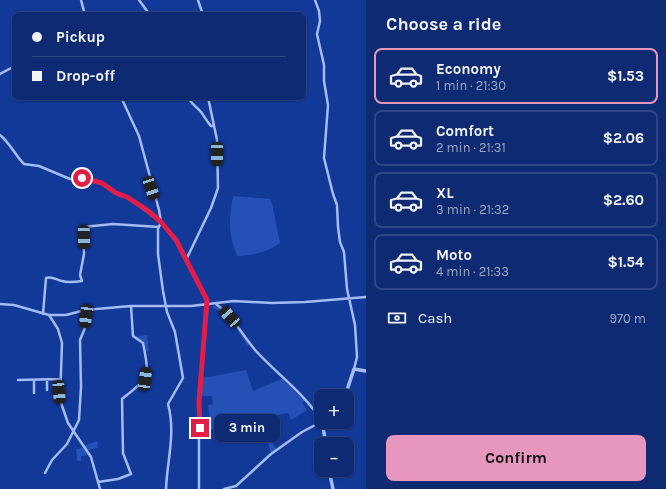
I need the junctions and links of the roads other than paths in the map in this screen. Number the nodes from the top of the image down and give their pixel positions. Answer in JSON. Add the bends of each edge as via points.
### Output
{"nodes":[{"id":1,"x":81,"y":0,"type":"edge"},
{"id":2,"x":139,"y":0,"type":"edge"},
{"id":3,"x":198,"y":0,"type":"edge"},
{"id":4,"x":315,"y":0,"type":"edge"},
{"id":5,"x":84,"y":12,"type":"edge"},
{"id":6,"x":148,"y":12,"type":"edge"},
{"id":7,"x":202,"y":12,"type":"edge"},
{"id":8,"x":12,"y":68,"type":"edge"},
{"id":9,"x":0,"y":74,"type":"edge"},
{"id":10,"x":122,"y":100,"type":"edge"},
{"id":11,"x":190,"y":100,"type":"edge"},
{"id":12,"x":209,"y":100,"type":"edge"},
{"id":13,"x":214,"y":126,"type":"junction"},
{"id":14,"x":0,"y":135,"type":"edge"},
{"id":15,"x":161,"y":222,"type":"junction"},
{"id":16,"x":159,"y":227,"type":"junction"},
{"id":17,"x":186,"y":260,"type":"junction"},
{"id":18,"x":366,"y":297,"type":"edge"},
{"id":19,"x":349,"y":299,"type":"junction"},
{"id":20,"x":0,"y":304,"type":"edge"},
{"id":21,"x":216,"y":304,"type":"junction"},
{"id":22,"x":206,"y":305,"type":"junction"},
{"id":23,"x":131,"y":306,"type":"junction"},
{"id":24,"x":166,"y":306,"type":"junction"},
{"id":25,"x":85,"y":310,"type":"junction"},
{"id":26,"x":43,"y":314,"type":"junction"},
{"id":27,"x":49,"y":315,"type":"junction"},
{"id":28,"x":354,"y":369,"type":"junction"},
{"id":29,"x":366,"y":371,"type":"edge"},
{"id":30,"x":18,"y":380,"type":"dead end"},
{"id":31,"x":34,"y":380,"type":"junction"},
{"id":32,"x":47,"y":380,"type":"junction"},
{"id":33,"x":60,"y":380,"type":"junction"},
{"id":34,"x":347,"y":389,"type":"edge"},
{"id":35,"x":47,"y":390,"type":"dead end"},
{"id":36,"x":34,"y":393,"type":"dead end"},
{"id":37,"x":314,"y":411,"type":"edge"},
{"id":38,"x":314,"y":425,"type":"edge"},
{"id":39,"x":74,"y":432,"type":"junction"},
{"id":40,"x":45,"y":473,"type":"dead end"},
{"id":41,"x":330,"y":477,"type":"edge"},
{"id":42,"x":98,"y":482,"type":"junction"},
{"id":43,"x":236,"y":488,"type":"edge"},
{"id":44,"x":100,"y":489,"type":"edge"},
{"id":45,"x":166,"y":489,"type":"edge"},
{"id":46,"x":199,"y":489,"type":"edge"},
{"id":47,"x":224,"y":489,"type":"edge"},
{"id":48,"x":333,"y":489,"type":"edge"}],
"edges":[{"from":1,"to":5,"type":"street"},
{"from":2,"to":6,"type":"street"},
{"from":3,"to":7,"type":"street"},
{"from":4,"to":19,"type":"street","via":[[319,11],[317,34],[324,65],[328,106],[324,158],[337,205]]},
{"from":8,"to":9,"type":"street"},
{"from":10,"to":15,"type":"street","via":[[139,136]]},
{"from":11,"to":13,"type":"street","via":[[208,123]]},
{"from":12,"to":13,"type":"street"},
{"from":13,"to":17,"type":"street","via":[[217,140],[218,188]]},
{"from":14,"to":15,"type":"street","via":[[24,164],[39,166],[70,179],[86,178],[100,182],[121,196],[127,197]]},
{"from":15,"to":16,"type":"street"},
{"from":15,"to":17,"type":"street","via":[[176,240]]},
{"from":16,"to":24,"type":"street","via":[[158,254]]},
{"from":16,"to":26,"type":"street","via":[[113,224],[83,227],[84,254],[80,275],[82,280],[69,282],[54,277],[46,278]]},
{"from":17,"to":22,"type":"street","via":[[207,300]]},
{"from":18,"to":19,"type":"street"},
{"from":19,"to":21,"type":"street","via":[[272,303],[234,301]]},
{"from":19,"to":28,"type":"street","via":[[355,326],[357,357]]},
{"from":20,"to":26,"type":"street","via":[[14,305]]},
{"from":21,"to":22,"type":"street"},
{"from":21,"to":37,"type":"street","via":[[224,309],[256,350]]},
{"from":22,"to":24,"type":"street"},
{"from":22,"to":46,"type":"street","via":[[199,402]]},
{"from":23,"to":24,"type":"street"},
{"from":23,"to":25,"type":"street"},
{"from":23,"to":42,"type":"street","via":[[133,336],[142,343],[147,364],[144,381],[122,399],[123,453],[132,473],[118,479]]},
{"from":24,"to":45,"type":"street","via":[[175,332],[183,378],[168,404],[172,415]]},
{"from":25,"to":27,"type":"street","via":[[66,315]]},
{"from":25,"to":39,"type":"street","via":[[80,340],[79,420]]},
{"from":26,"to":27,"type":"street"},
{"from":27,"to":33,"type":"street","via":[[61,338]]},
{"from":28,"to":29,"type":"street"},
{"from":28,"to":34,"type":"street"},
{"from":30,"to":31,"type":"street"},
{"from":31,"to":32,"type":"street"},
{"from":31,"to":36,"type":"street"},
{"from":32,"to":33,"type":"street"},
{"from":32,"to":35,"type":"street"},
{"from":33,"to":39,"type":"street","via":[[60,400]]},
{"from":38,"to":43,"type":"street","via":[[270,454]]},
{"from":39,"to":40,"type":"street"},
{"from":39,"to":42,"type":"street","via":[[91,457]]},
{"from":41,"to":48,"type":"street"},
{"from":42,"to":44,"type":"street"},
{"from":43,"to":47,"type":"street"}]}
